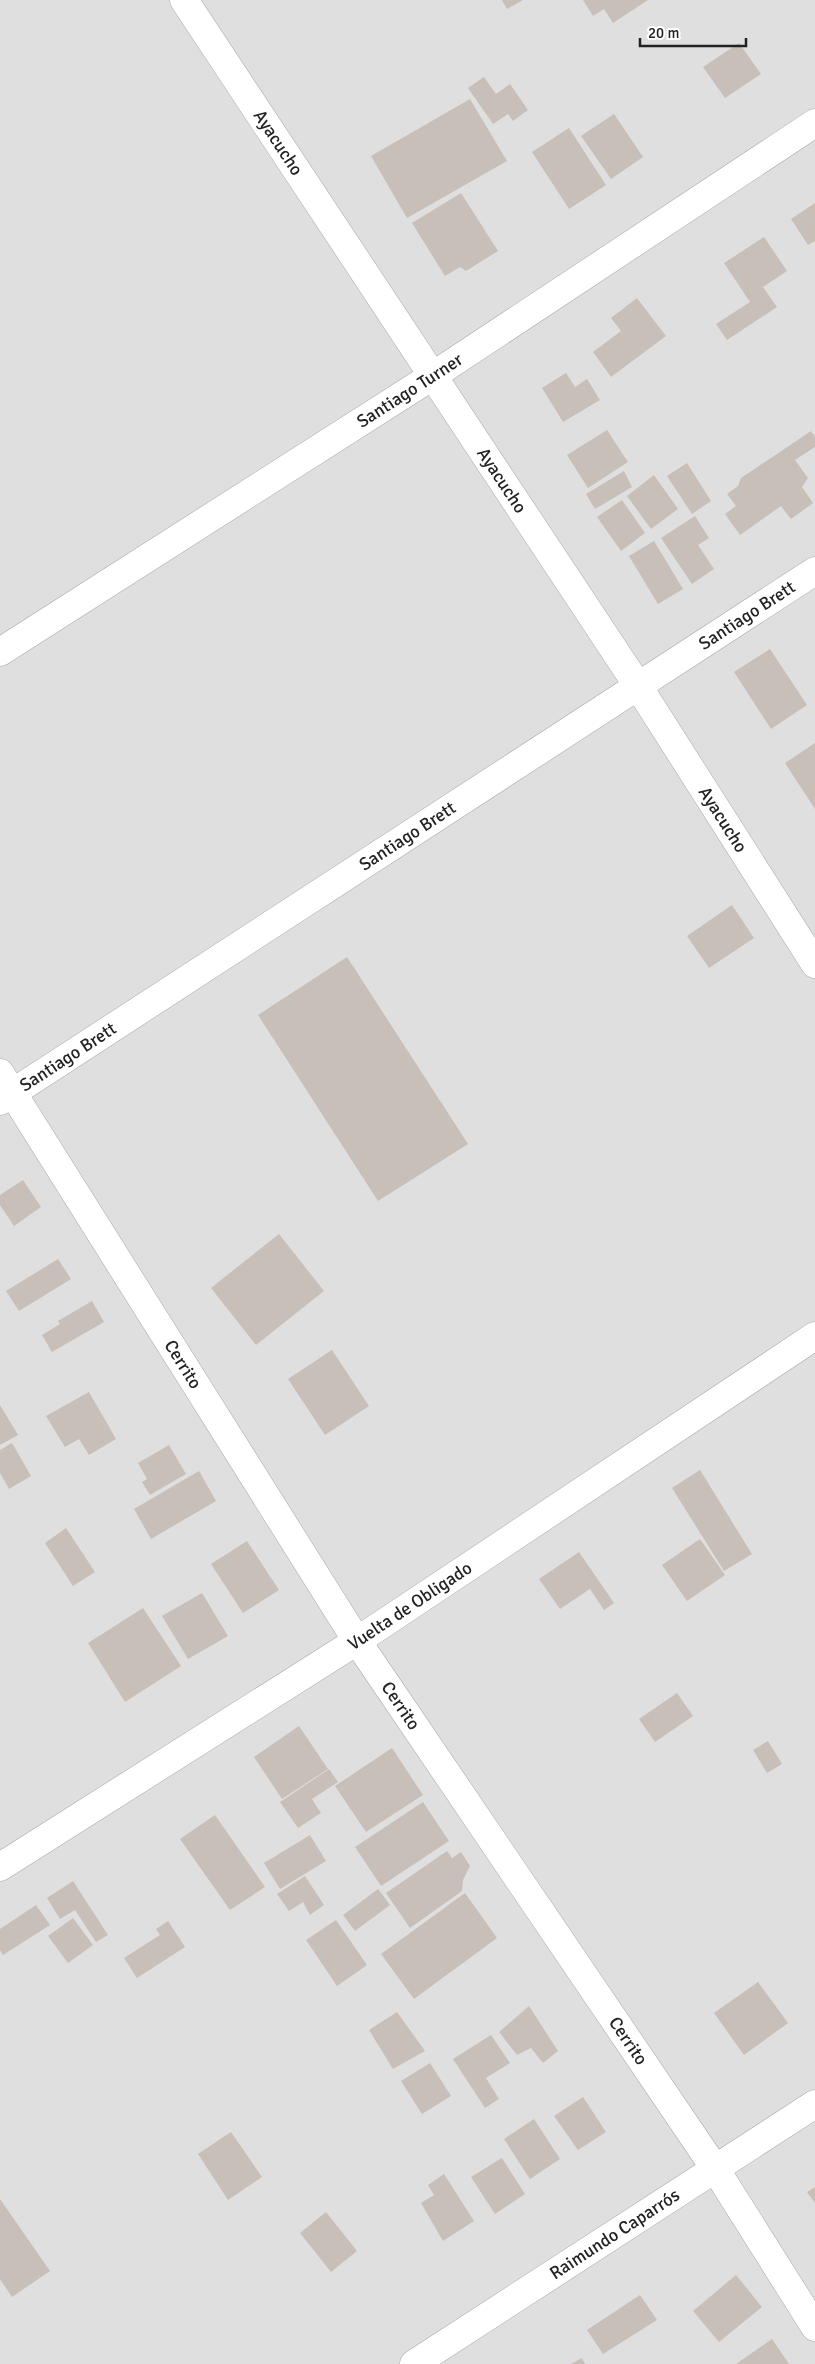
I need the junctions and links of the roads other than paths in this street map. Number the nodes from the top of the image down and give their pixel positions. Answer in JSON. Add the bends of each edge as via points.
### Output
{"nodes":[{"id":1,"x":184,"y":0,"type":"edge"},
{"id":2,"x":815,"y":123,"type":"edge"},
{"id":3,"x":434,"y":375,"type":"junction"},
{"id":4,"x":815,"y":571,"type":"edge"},
{"id":5,"x":0,"y":652,"type":"edge"},
{"id":6,"x":638,"y":686,"type":"junction"},
{"id":7,"x":815,"y":964,"type":"edge"},
{"id":8,"x":4,"y":1089,"type":"edge"},
{"id":9,"x":815,"y":1336,"type":"edge"},
{"id":10,"x":357,"y":1641,"type":"junction"},
{"id":11,"x":0,"y":1867,"type":"edge"},
{"id":12,"x":815,"y":2104,"type":"edge"},
{"id":13,"x":716,"y":2170,"type":"junction"},
{"id":14,"x":815,"y":2328,"type":"edge"},
{"id":15,"x":414,"y":2364,"type":"edge"}],
"edges":[{"from":1,"to":3,"type":"street","name":"Ayacucho"},
{"from":2,"to":3,"type":"street","name":"Santiago Turner"},
{"from":3,"to":5,"type":"street","name":"Santiago Turner"},
{"from":3,"to":6,"type":"street","name":"Ayacucho"},
{"from":4,"to":6,"type":"street","name":"Santiago Brett"},
{"from":6,"to":7,"type":"street","name":"Ayacucho"},
{"from":6,"to":8,"type":"street","name":"Santiago Brett"},
{"from":8,"to":10,"type":"street","name":"Cerrito"},
{"from":9,"to":10,"type":"street","name":"Vuelta de Obligado"},
{"from":10,"to":11,"type":"street","name":"Vuelta de Obligado"},
{"from":10,"to":13,"type":"street","name":"Cerrito"},
{"from":12,"to":13,"type":"street","name":"Raimundo Caparrós"},
{"from":13,"to":14,"type":"street","name":"Cerrito"},
{"from":13,"to":15,"type":"street","name":"Raimundo Caparrós"}]}
